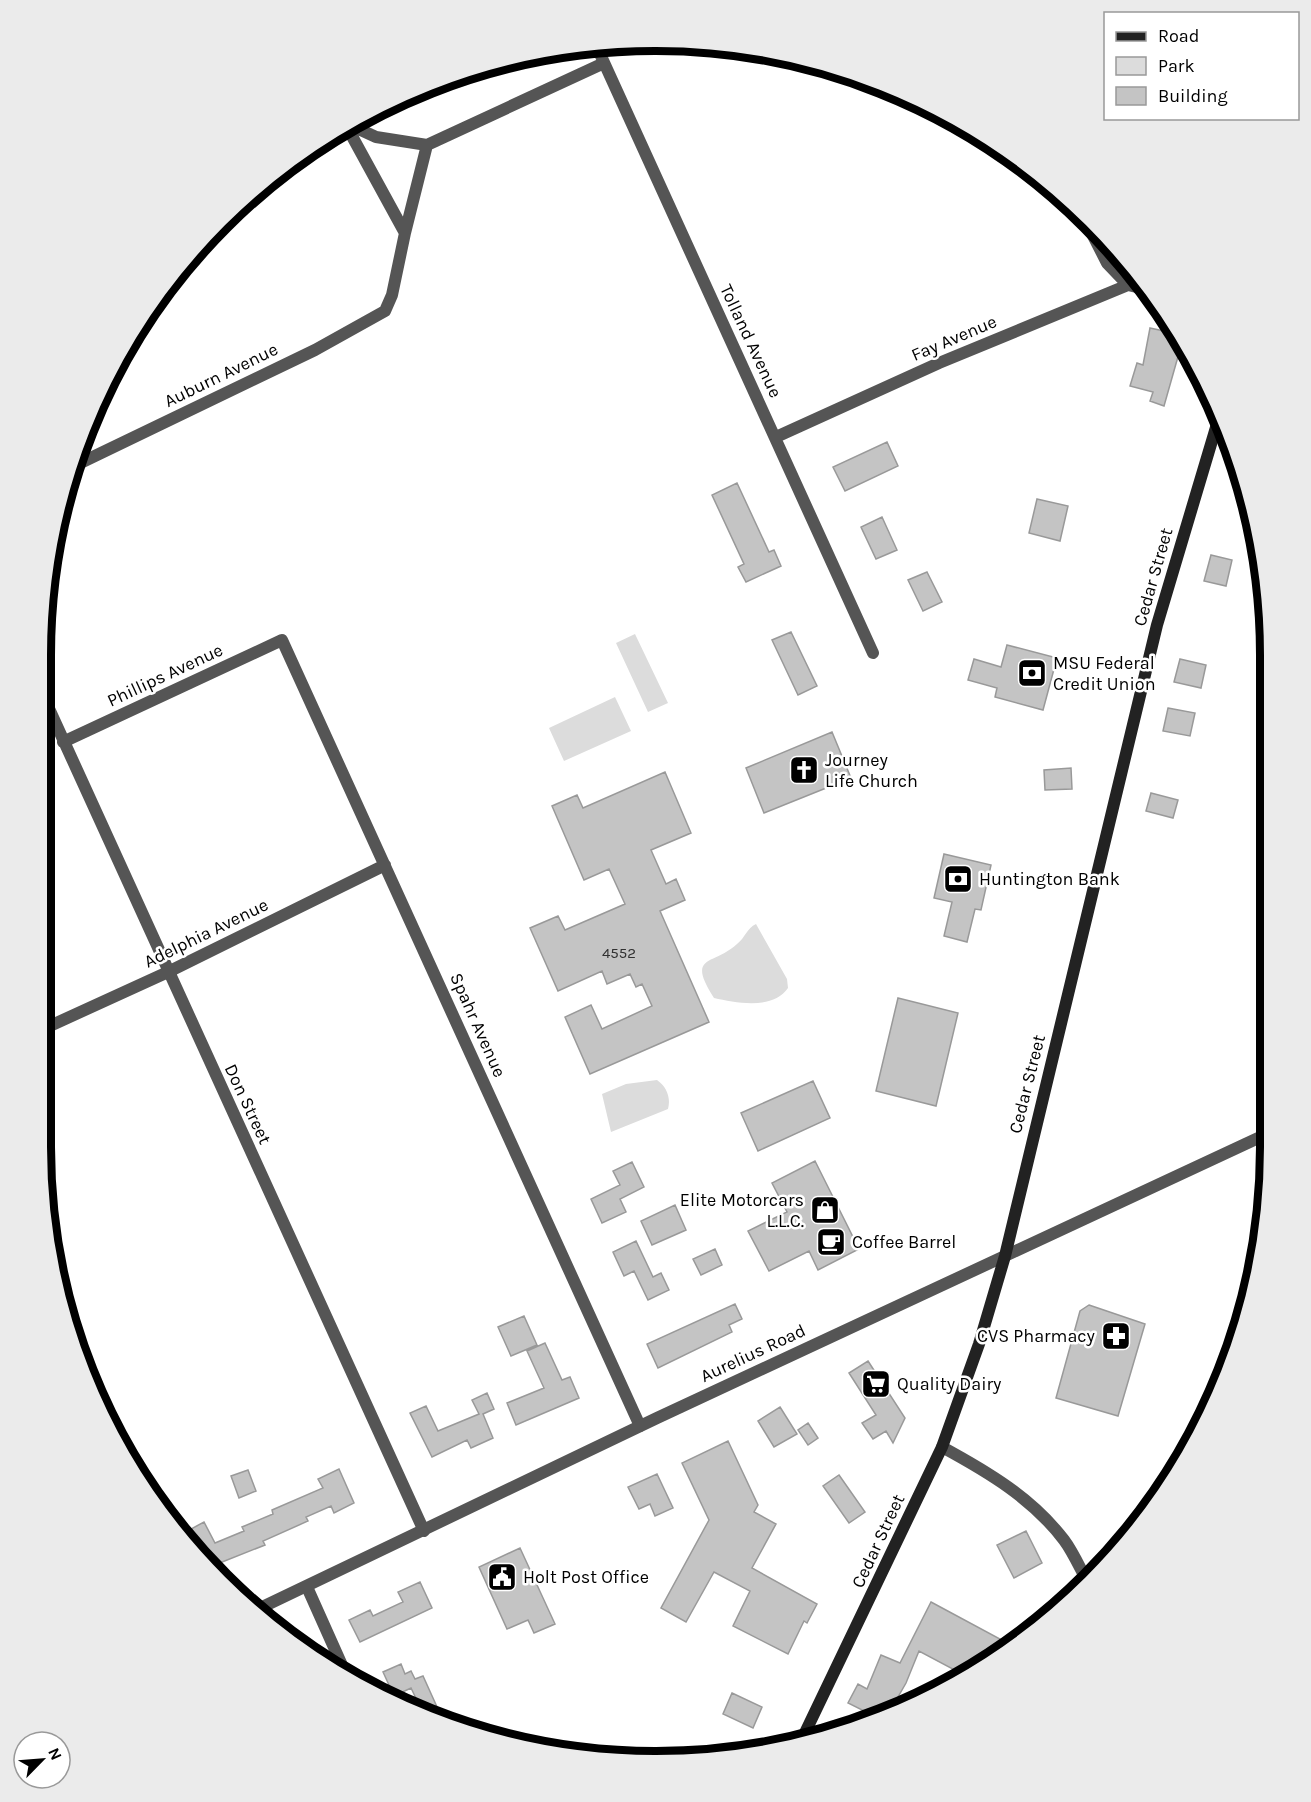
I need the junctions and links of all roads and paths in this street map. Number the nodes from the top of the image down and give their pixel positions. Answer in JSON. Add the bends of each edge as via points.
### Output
{"nodes":[{"id":1,"x":600,"y":54,"type":"edge"},
{"id":2,"x":604,"y":63,"type":"junction"},
{"id":3,"x":357,"y":130,"type":"edge"},
{"id":4,"x":352,"y":133,"type":"edge"},
{"id":5,"x":427,"y":145,"type":"junction"},
{"id":6,"x":405,"y":233,"type":"junction"},
{"id":7,"x":1097,"y":243,"type":"edge"},
{"id":8,"x":1128,"y":285,"type":"junction"},
{"id":9,"x":1134,"y":286,"type":"edge"},
{"id":10,"x":1216,"y":428,"type":"edge"},
{"id":11,"x":776,"y":437,"type":"junction"},
{"id":12,"x":83,"y":462,"type":"edge"},
{"id":13,"x":282,"y":640,"type":"joint"},
{"id":14,"x":873,"y":653,"type":"dead end"},
{"id":15,"x":51,"y":715,"type":"edge"},
{"id":16,"x":63,"y":742,"type":"junction"},
{"id":17,"x":386,"y":865,"type":"junction"},
{"id":18,"x":168,"y":972,"type":"junction"},
{"id":19,"x":51,"y":1025,"type":"edge"},
{"id":20,"x":1260,"y":1137,"type":"edge"},
{"id":21,"x":1005,"y":1257,"type":"junction"},
{"id":22,"x":640,"y":1426,"type":"junction"},
{"id":23,"x":942,"y":1448,"type":"junction"},
{"id":24,"x":424,"y":1531,"type":"junction"},
{"id":25,"x":1083,"y":1574,"type":"edge"},
{"id":26,"x":307,"y":1587,"type":"junction"},
{"id":27,"x":264,"y":1607,"type":"edge"},
{"id":28,"x":341,"y":1662,"type":"edge"},
{"id":29,"x":805,"y":1732,"type":"edge"}],
"edges":[{"from":1,"to":2,"type":"street","name":"Tolland Avenue"},
{"from":2,"to":5,"type":"street"},
{"from":2,"to":11,"type":"street","name":"Tolland Avenue"},
{"from":3,"to":5,"type":"street","via":[[376,138]]},
{"from":4,"to":6,"type":"street"},
{"from":5,"to":6,"type":"street"},
{"from":6,"to":12,"type":"street","name":"Auburn Avenue","via":[[385,311],[315,350]]},
{"from":7,"to":8,"type":"street","via":[[1107,263]]},
{"from":8,"to":9,"type":"street"},
{"from":8,"to":11,"type":"street","name":"Fay Avenue","via":[[939,363]]},
{"from":10,"to":21,"type":"main road","name":"Cedar Street","via":[[1157,625]]},
{"from":11,"to":14,"type":"street","name":"Tolland Avenue"},
{"from":13,"to":16,"type":"street","name":"Phillips Avenue"},
{"from":13,"to":17,"type":"street","name":"Spahr Avenue"},
{"from":15,"to":16,"type":"street","name":"Don Street"},
{"from":16,"to":18,"type":"street","name":"Don Street"},
{"from":17,"to":18,"type":"street","name":"Adelphia Avenue"},
{"from":17,"to":22,"type":"street","name":"Spahr Avenue"},
{"from":18,"to":19,"type":"street","name":"Adelphia Avenue"},
{"from":18,"to":24,"type":"street","name":"Don Street"},
{"from":20,"to":21,"type":"street","name":"Aurelius Road"},
{"from":21,"to":22,"type":"street","name":"Aurelius Road"},
{"from":21,"to":23,"type":"main road","name":"Cedar Street"},
{"from":22,"to":24,"type":"street","name":"Aurelius Road"},
{"from":23,"to":25,"type":"street","via":[[996,1478],[1032,1506],[1065,1541]]},
{"from":23,"to":29,"type":"main road","name":"Cedar Street"},
{"from":24,"to":26,"type":"street","name":"Aurelius Road"},
{"from":26,"to":27,"type":"street","name":"Aurelius Road"},
{"from":26,"to":28,"type":"street"}]}
